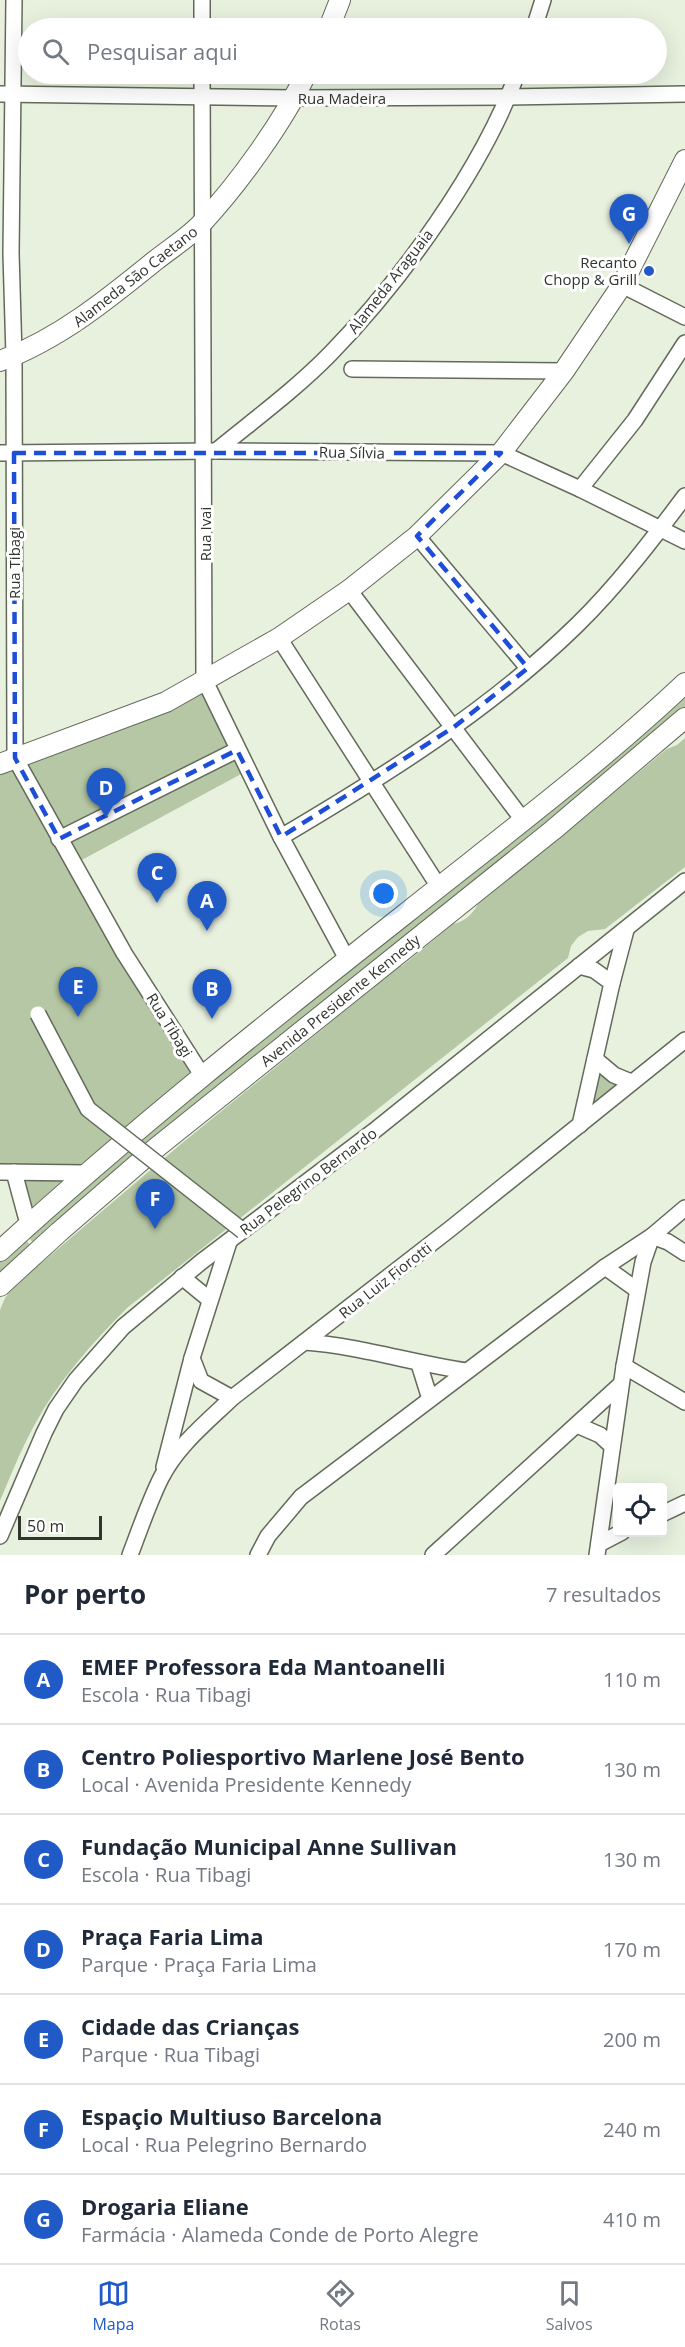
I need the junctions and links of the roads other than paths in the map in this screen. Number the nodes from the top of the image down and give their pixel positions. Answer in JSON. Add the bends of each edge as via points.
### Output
{"nodes":[{"id":1,"x":14,"y":0,"type":"edge"},
{"id":2,"x":202,"y":0,"type":"edge"},
{"id":3,"x":340,"y":0,"type":"edge"},
{"id":4,"x":543,"y":0,"type":"edge"},
{"id":5,"x":202,"y":18,"type":"edge"},
{"id":6,"x":332,"y":18,"type":"edge"},
{"id":7,"x":537,"y":18,"type":"edge"},
{"id":8,"x":202,"y":84,"type":"edge"},
{"id":9,"x":301,"y":84,"type":"edge"},
{"id":10,"x":513,"y":84,"type":"edge"},
{"id":11,"x":7,"y":94,"type":"edge"},
{"id":12,"x":685,"y":94,"type":"edge"},
{"id":13,"x":202,"y":95,"type":"junction"},
{"id":14,"x":294,"y":98,"type":"junction"},
{"id":15,"x":508,"y":98,"type":"junction"},
{"id":16,"x":685,"y":160,"type":"edge"},
{"id":17,"x":201,"y":224,"type":"junction"},
{"id":18,"x":5,"y":253,"type":"edge"},
{"id":19,"x":622,"y":285,"type":"junction"},
{"id":20,"x":685,"y":316,"type":"edge"},
{"id":21,"x":685,"y":343,"type":"edge"},
{"id":22,"x":7,"y":359,"type":"edge"},
{"id":23,"x":352,"y":369,"type":"dead end"},
{"id":24,"x":564,"y":371,"type":"junction"},
{"id":25,"x":210,"y":451,"type":"junction"},
{"id":26,"x":7,"y":453,"type":"edge"},
{"id":27,"x":501,"y":453,"type":"junction"},
{"id":28,"x":580,"y":489,"type":"junction"},
{"id":29,"x":685,"y":495,"type":"edge"},
{"id":30,"x":660,"y":530,"type":"junction"},
{"id":31,"x":417,"y":536,"type":"junction"},
{"id":32,"x":685,"y":541,"type":"edge"},
{"id":33,"x":349,"y":590,"type":"junction"},
{"id":34,"x":279,"y":638,"type":"junction"},
{"id":35,"x":528,"y":668,"type":"junction"},
{"id":36,"x":204,"y":679,"type":"junction"},
{"id":37,"x":685,"y":683,"type":"edge"},
{"id":38,"x":677,"y":694,"type":"edge"},
{"id":39,"x":685,"y":718,"type":"edge"},
{"id":40,"x":454,"y":727,"type":"junction"},
{"id":41,"x":237,"y":750,"type":"junction"},
{"id":42,"x":8,"y":761,"type":"edge"},
{"id":43,"x":373,"y":783,"type":"junction"},
{"id":44,"x":523,"y":819,"type":"junction"},
{"id":45,"x":281,"y":837,"type":"junction"},
{"id":46,"x":60,"y":839,"type":"junction"},
{"id":47,"x":685,"y":881,"type":"edge"},
{"id":48,"x":439,"y":887,"type":"junction"},
{"id":49,"x":626,"y":930,"type":"junction"},
{"id":50,"x":347,"y":959,"type":"junction"},
{"id":51,"x":579,"y":966,"type":"junction"},
{"id":52,"x":612,"y":983,"type":"junction"},
{"id":53,"x":38,"y":1014,"type":"dead end"},
{"id":54,"x":685,"y":1040,"type":"edge"},
{"id":55,"x":595,"y":1059,"type":"junction"},
{"id":56,"x":202,"y":1075,"type":"junction"},
{"id":57,"x":631,"y":1082,"type":"junction"},
{"id":58,"x":580,"y":1125,"type":"junction"},
{"id":59,"x":7,"y":1172,"type":"edge"},
{"id":60,"x":85,"y":1173,"type":"junction"},
{"id":61,"x":96,"y":1201,"type":"junction"},
{"id":62,"x":685,"y":1208,"type":"edge"},
{"id":63,"x":28,"y":1224,"type":"junction"},
{"id":64,"x":243,"y":1231,"type":"junction"},
{"id":65,"x":652,"y":1236,"type":"junction"},
{"id":66,"x":229,"y":1242,"type":"junction"},
{"id":67,"x":44,"y":1245,"type":"junction"},
{"id":68,"x":0,"y":1251,"type":"edge"},
{"id":69,"x":685,"y":1253,"type":"edge"},
{"id":70,"x":605,"y":1267,"type":"junction"},
{"id":71,"x":182,"y":1277,"type":"junction"},
{"id":72,"x":0,"y":1286,"type":"edge"},
{"id":73,"x":637,"y":1290,"type":"junction"},
{"id":74,"x":210,"y":1300,"type":"junction"},
{"id":75,"x":305,"y":1342,"type":"junction"},
{"id":76,"x":192,"y":1358,"type":"junction"},
{"id":77,"x":419,"y":1364,"type":"junction"},
{"id":78,"x":624,"y":1366,"type":"junction"},
{"id":79,"x":466,"y":1371,"type":"junction"},
{"id":80,"x":620,"y":1385,"type":"junction"},
{"id":81,"x":232,"y":1398,"type":"junction"},
{"id":82,"x":430,"y":1399,"type":"junction"},
{"id":83,"x":685,"y":1402,"type":"edge"},
{"id":84,"x":577,"y":1425,"type":"junction"},
{"id":85,"x":612,"y":1446,"type":"junction"},
{"id":86,"x":162,"y":1477,"type":"junction"},
{"id":87,"x":685,"y":1503,"type":"edge"},
{"id":88,"x":667,"y":1512,"type":"edge"},
{"id":89,"x":0,"y":1536,"type":"edge"},
{"id":90,"x":616,"y":1537,"type":"edge"},
{"id":91,"x":448,"y":1548,"type":"edge"},
{"id":92,"x":598,"y":1549,"type":"edge"},
{"id":93,"x":130,"y":1555,"type":"edge"},
{"id":94,"x":258,"y":1555,"type":"edge"},
{"id":95,"x":433,"y":1555,"type":"edge"}],
"edges":[{"from":1,"to":11,"type":"street","name":"Rua Tibagi"},
{"from":2,"to":5,"type":"street"},
{"from":3,"to":6,"type":"main road"},
{"from":4,"to":7,"type":"street"},
{"from":8,"to":13,"type":"street","name":"Rua Ivai"},
{"from":9,"to":14,"type":"main road","name":"Alameda São Caetano"},
{"from":10,"to":15,"type":"street","name":"Alameda Araguaia"},
{"from":11,"to":13,"type":"street","name":"Rua Madeira"},
{"from":11,"to":18,"type":"street","name":"Rua Tibagi"},
{"from":12,"to":15,"type":"street","name":"Rua Madeira"},
{"from":13,"to":14,"type":"street","name":"Rua Madeira"},
{"from":13,"to":17,"type":"street","name":"Rua Ivai"},
{"from":14,"to":15,"type":"street","name":"Rua Madeira"},
{"from":14,"to":17,"type":"main road","name":"Alameda São Caetano"},
{"from":15,"to":25,"type":"street","name":"Alameda Araguaia","via":[[432,230],[377,302],[309,374]]},
{"from":16,"to":19,"type":"main road"},
{"from":17,"to":22,"type":"main road","name":"Alameda São Caetano","via":[[68,327]]},
{"from":17,"to":25,"type":"street","name":"Rua Ivai"},
{"from":18,"to":22,"type":"street","name":"Rua Tibagi"},
{"from":19,"to":20,"type":"street"},
{"from":19,"to":24,"type":"main road"},
{"from":21,"to":28,"type":"street","via":[[635,420]]},
{"from":22,"to":26,"type":"street","name":"Rua Tibagi"},
{"from":23,"to":24,"type":"street"},
{"from":24,"to":27,"type":"main road"},
{"from":25,"to":26,"type":"street","name":"Rua Sílvia"},
{"from":25,"to":27,"type":"street","name":"Rua Sílvia"},
{"from":25,"to":36,"type":"street","name":"Rua Ivai"},
{"from":26,"to":42,"type":"street","name":"Rua Tibagi"},
{"from":27,"to":28,"type":"street","name":"Rua Sílvia"},
{"from":27,"to":31,"type":"main road"},
{"from":28,"to":30,"type":"street","name":"Rua Sílvia"},
{"from":29,"to":30,"type":"street"},
{"from":30,"to":32,"type":"street","name":"Rua Sílvia"},
{"from":30,"to":35,"type":"street","via":[[577,625]]},
{"from":31,"to":33,"type":"main road"},
{"from":31,"to":35,"type":"street"},
{"from":33,"to":34,"type":"main road"},
{"from":33,"to":40,"type":"street"},
{"from":34,"to":36,"type":"main road"},
{"from":34,"to":43,"type":"street"},
{"from":35,"to":40,"type":"street"},
{"from":36,"to":41,"type":"street","name":"Rua Ivai"},
{"from":36,"to":42,"type":"main road","via":[[166,702]]},
{"from":37,"to":38,"type":"main road","name":"Avenida Presidente Kennedy"},
{"from":38,"to":44,"type":"main road","name":"Avenida Presidente Kennedy"},
{"from":39,"to":61,"type":"main road","name":"Avenida Presidente Kennedy"},
{"from":40,"to":43,"type":"street"},
{"from":40,"to":44,"type":"street"},
{"from":41,"to":45,"type":"street","name":"Rua Ivai"},
{"from":41,"to":46,"type":"street"},
{"from":42,"to":46,"type":"street","name":"Rua Tibagi"},
{"from":43,"to":45,"type":"street"},
{"from":43,"to":48,"type":"street"},
{"from":44,"to":48,"type":"main road","name":"Avenida Presidente Kennedy"},
{"from":45,"to":50,"type":"street","name":"Rua Ivai"},
{"from":46,"to":56,"type":"street","name":"Rua Tibagi","via":[[124,953]]},
{"from":47,"to":49,"type":"street","name":"Rua Pelegrino Bernardo"},
{"from":48,"to":50,"type":"main road","name":"Avenida Presidente Kennedy"},
{"from":49,"to":51,"type":"street","name":"Rua Pelegrino Bernardo"},
{"from":49,"to":52,"type":"street"},
{"from":50,"to":56,"type":"main road","name":"Avenida Presidente Kennedy"},
{"from":51,"to":52,"type":"street","via":[[594,970]]},
{"from":51,"to":64,"type":"street","name":"Rua Pelegrino Bernardo"},
{"from":52,"to":55,"type":"street"},
{"from":53,"to":64,"type":"street","bridge":true,"via":[[88,1109]]},
{"from":54,"to":57,"type":"street","name":"Rua Luiz Fiorotti"},
{"from":55,"to":57,"type":"street","via":[[614,1075]]},
{"from":55,"to":58,"type":"street"},
{"from":56,"to":60,"type":"main road","name":"Avenida Presidente Kennedy"},
{"from":57,"to":58,"type":"street","name":"Rua Luiz Fiorotti"},
{"from":58,"to":75,"type":"street","name":"Rua Luiz Fiorotti"},
{"from":59,"to":60,"type":"street"},
{"from":59,"to":63,"type":"street"},
{"from":60,"to":61,"type":"main road","via":[[96,1179]]},
{"from":60,"to":63,"type":"main road","name":"Avenida Presidente Kennedy"},
{"from":61,"to":67,"type":"main road","name":"Avenida Presidente Kennedy"},
{"from":62,"to":65,"type":"street"},
{"from":63,"to":67,"type":"main road","via":[[34,1238]]},
{"from":63,"to":68,"type":"main road","name":"Avenida Presidente Kennedy"},
{"from":64,"to":66,"type":"street","name":"Rua Pelegrino Bernardo"},
{"from":65,"to":69,"type":"street"},
{"from":65,"to":70,"type":"street"},
{"from":65,"to":73,"type":"street"},
{"from":66,"to":71,"type":"street","name":"Rua Pelegrino Bernardo"},
{"from":66,"to":74,"type":"street"},
{"from":67,"to":72,"type":"main road","name":"Avenida Presidente Kennedy"},
{"from":70,"to":73,"type":"street"},
{"from":70,"to":79,"type":"street"},
{"from":71,"to":74,"type":"street"},
{"from":71,"to":89,"type":"street","name":"Rua Pelegrino Bernardo","via":[[123,1327],[76,1380],[44,1433]]},
{"from":73,"to":78,"type":"street"},
{"from":74,"to":76,"type":"street"},
{"from":75,"to":77,"type":"street","via":[[335,1344]]},
{"from":75,"to":81,"type":"street","name":"Rua Luiz Fiorotti"},
{"from":76,"to":81,"type":"street","via":[[201,1381]]},
{"from":76,"to":86,"type":"street"},
{"from":77,"to":79,"type":"street"},
{"from":77,"to":82,"type":"street"},
{"from":78,"to":80,"type":"street"},
{"from":78,"to":83,"type":"street"},
{"from":79,"to":82,"type":"street"},
{"from":80,"to":84,"type":"street"},
{"from":80,"to":85,"type":"street"},
{"from":81,"to":86,"type":"street","name":"Rua Luiz Fiorotti","via":[[193,1435]]},
{"from":82,"to":94,"type":"street","via":[[301,1497],[268,1536]]},
{"from":84,"to":85,"type":"street","via":[[600,1435]]},
{"from":84,"to":91,"type":"street"},
{"from":85,"to":92,"type":"street"},
{"from":86,"to":93,"type":"street","name":"Rua Luiz Fiorotti"},
{"from":87,"to":88,"type":"street"},
{"from":90,"to":92,"type":"street"},
{"from":91,"to":95,"type":"street"}]}
